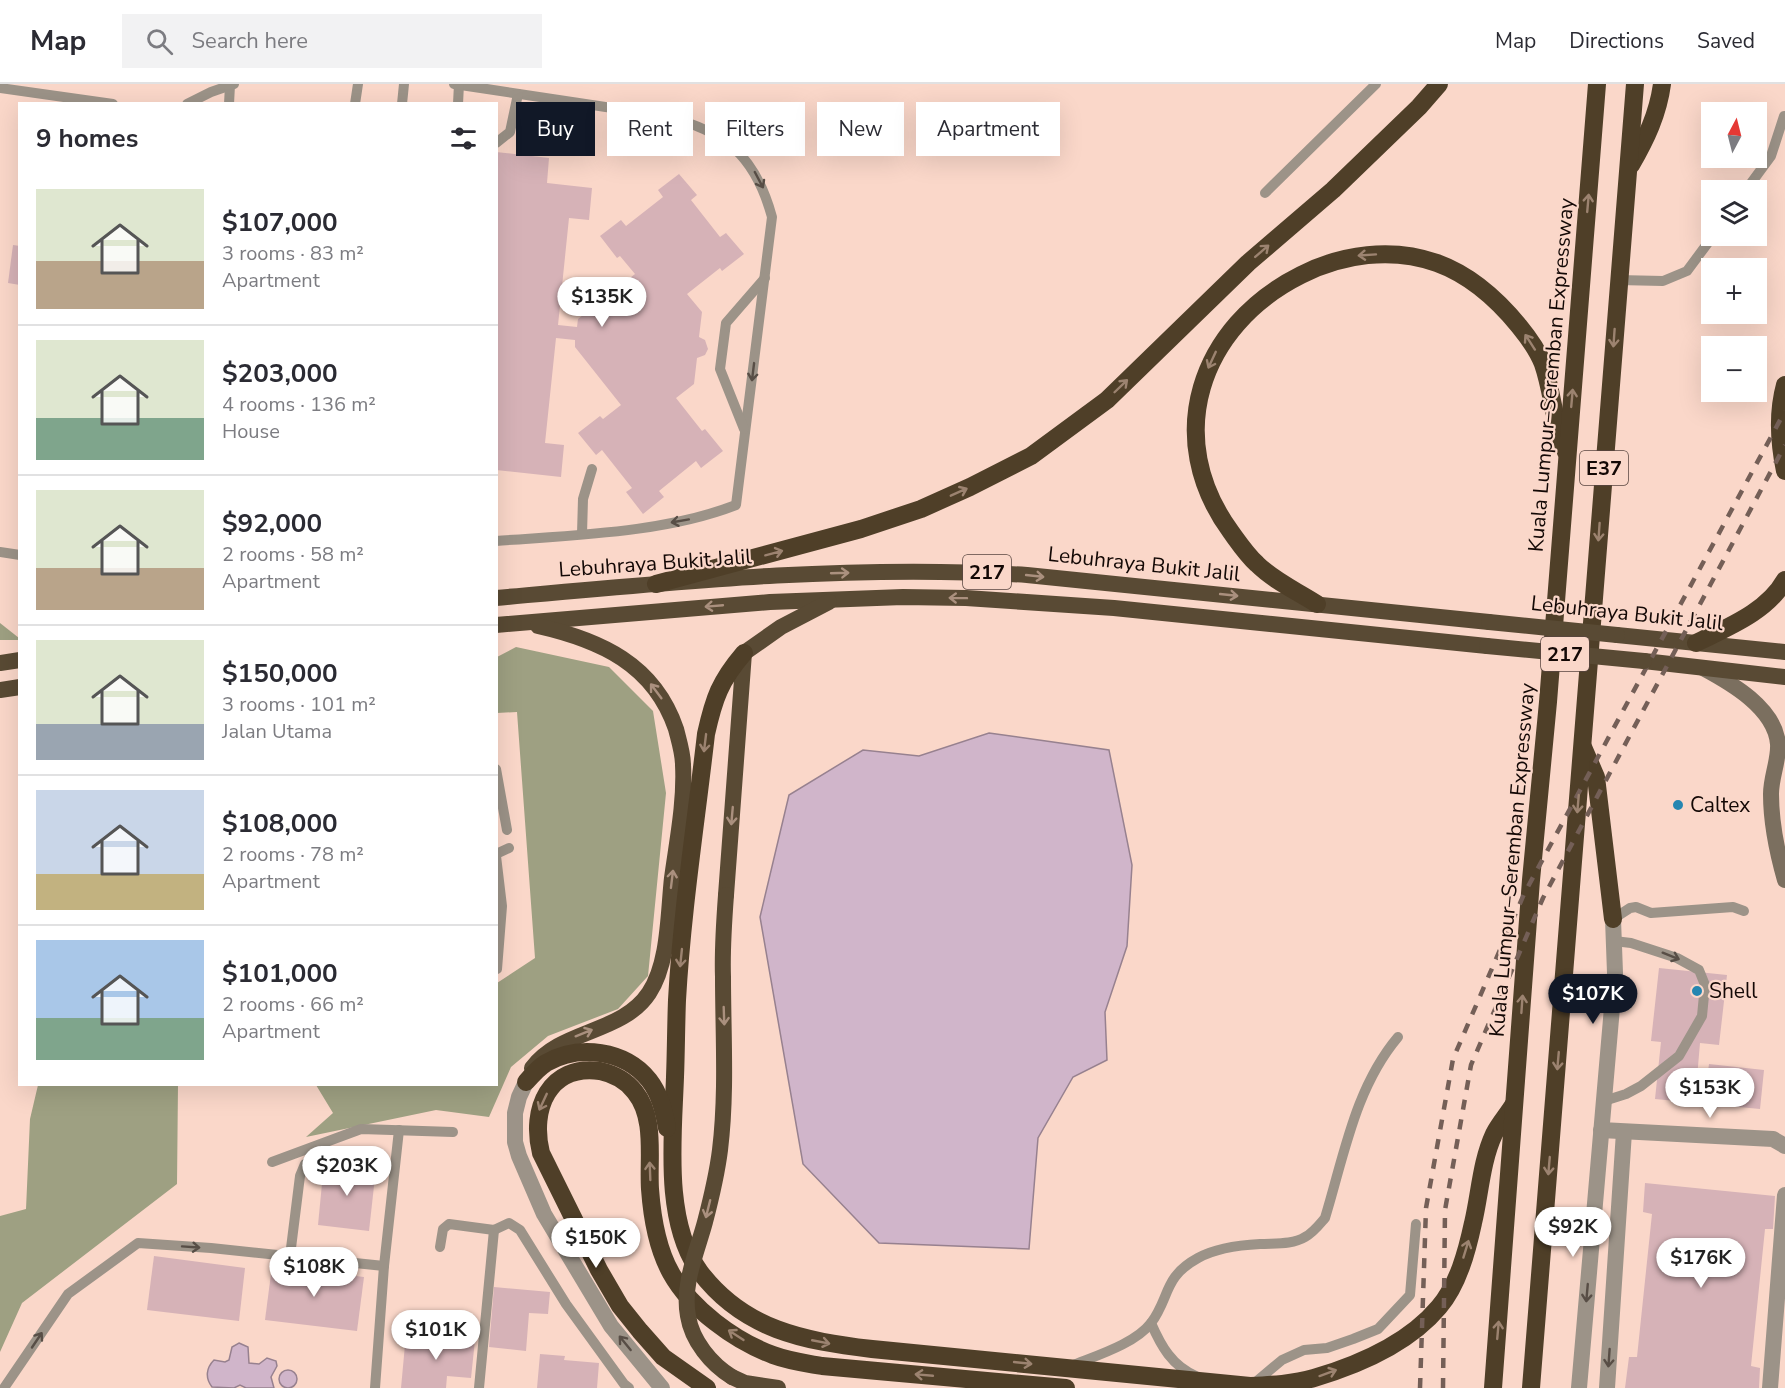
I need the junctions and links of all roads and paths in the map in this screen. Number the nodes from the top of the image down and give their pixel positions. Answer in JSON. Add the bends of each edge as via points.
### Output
{"nodes":[{"id":1,"x":358,"y":84,"type":"edge"},
{"id":2,"x":404,"y":84,"type":"edge"},
{"id":3,"x":454,"y":84,"type":"edge"},
{"id":4,"x":459,"y":84,"type":"edge"},
{"id":5,"x":1376,"y":84,"type":"edge"},
{"id":6,"x":1439,"y":84,"type":"edge"},
{"id":7,"x":1597,"y":84,"type":"edge"},
{"id":8,"x":1635,"y":84,"type":"edge"},
{"id":9,"x":1662,"y":84,"type":"edge"},
{"id":10,"x":232,"y":85,"type":"edge"},
{"id":11,"x":0,"y":88,"type":"edge"},
{"id":12,"x":518,"y":94,"type":"junction"},
{"id":13,"x":99,"y":102,"type":"edge"},
{"id":14,"x":192,"y":102,"type":"edge"},
{"id":15,"x":229,"y":102,"type":"edge"},
{"id":16,"x":355,"y":102,"type":"edge"},
{"id":17,"x":402,"y":102,"type":"edge"},
{"id":18,"x":458,"y":102,"type":"edge"},
{"id":19,"x":1784,"y":116,"type":"edge"},
{"id":20,"x":498,"y":141,"type":"edge"},
{"id":21,"x":1628,"y":170,"type":"junction"},
{"id":22,"x":1754,"y":180,"type":"edge"},
{"id":23,"x":1265,"y":193,"type":"dead end"},
{"id":24,"x":1706,"y":246,"type":"edge"},
{"id":25,"x":766,"y":278,"type":"junction"},
{"id":26,"x":1618,"y":280,"type":"junction"},
{"id":27,"x":1785,"y":386,"type":"edge"},
{"id":28,"x":745,"y":432,"type":"junction"},
{"id":29,"x":1568,"y":456,"type":"junction"},
{"id":30,"x":592,"y":469,"type":"dead end"},
{"id":31,"x":1785,"y":471,"type":"edge"},
{"id":32,"x":582,"y":534,"type":"junction"},
{"id":33,"x":498,"y":541,"type":"edge"},
{"id":34,"x":0,"y":552,"type":"edge"},
{"id":35,"x":18,"y":555,"type":"edge"},
{"id":36,"x":1785,"y":580,"type":"edge"},
{"id":37,"x":656,"y":584,"type":"junction"},
{"id":38,"x":498,"y":598,"type":"edge"},
{"id":39,"x":835,"y":599,"type":"junction"},
{"id":40,"x":1317,"y":604,"type":"junction"},
{"id":41,"x":521,"y":622,"type":"junction"},
{"id":42,"x":498,"y":625,"type":"edge"},
{"id":43,"x":1696,"y":643,"type":"junction"},
{"id":44,"x":1785,"y":652,"type":"edge"},
{"id":45,"x":744,"y":653,"type":"junction"},
{"id":46,"x":18,"y":660,"type":"edge"},
{"id":47,"x":0,"y":663,"type":"edge"},
{"id":48,"x":1702,"y":668,"type":"junction"},
{"id":49,"x":1785,"y":677,"type":"edge"},
{"id":50,"x":18,"y":687,"type":"edge"},
{"id":51,"x":0,"y":690,"type":"edge"},
{"id":52,"x":1781,"y":738,"type":"edge"},
{"id":53,"x":1583,"y":745,"type":"junction"},
{"id":54,"x":498,"y":780,"type":"edge"},
{"id":55,"x":507,"y":830,"type":"dead end"},
{"id":56,"x":509,"y":848,"type":"dead end"},
{"id":57,"x":498,"y":854,"type":"edge"},
{"id":58,"x":498,"y":872,"type":"edge"},
{"id":59,"x":1785,"y":880,"type":"edge"},
{"id":60,"x":1744,"y":911,"type":"dead end"},
{"id":61,"x":1613,"y":919,"type":"junction"},
{"id":62,"x":1614,"y":941,"type":"junction"},
{"id":63,"x":498,"y":956,"type":"edge"},
{"id":64,"x":1398,"y":1037,"type":"dead end"},
{"id":65,"x":526,"y":1082,"type":"junction"},
{"id":66,"x":1604,"y":1101,"type":"junction"},
{"id":67,"x":1514,"y":1104,"type":"junction"},
{"id":68,"x":399,"y":1130,"type":"junction"},
{"id":69,"x":1601,"y":1130,"type":"junction"},
{"id":70,"x":453,"y":1132,"type":"dead end"},
{"id":71,"x":1624,"y":1132,"type":"junction"},
{"id":72,"x":1785,"y":1146,"type":"edge"},
{"id":73,"x":350,"y":1151,"type":"dead end"},
{"id":74,"x":672,"y":1152,"type":"junction"},
{"id":75,"x":272,"y":1162,"type":"dead end"},
{"id":76,"x":1785,"y":1195,"type":"edge"},
{"id":77,"x":1416,"y":1224,"type":"dead end"},
{"id":78,"x":494,"y":1230,"type":"junction"},
{"id":79,"x":440,"y":1247,"type":"dead end"},
{"id":80,"x":290,"y":1256,"type":"junction"},
{"id":81,"x":384,"y":1266,"type":"junction"},
{"id":82,"x":1151,"y":1323,"type":"junction"},
{"id":83,"x":1068,"y":1367,"type":"junction"},
{"id":84,"x":1207,"y":1381,"type":"junction"},
{"id":85,"x":1250,"y":1386,"type":"junction"},
{"id":86,"x":4,"y":1388,"type":"edge"},
{"id":87,"x":375,"y":1388,"type":"edge"},
{"id":88,"x":479,"y":1388,"type":"edge"},
{"id":89,"x":629,"y":1388,"type":"edge"},
{"id":90,"x":662,"y":1388,"type":"edge"},
{"id":91,"x":707,"y":1388,"type":"edge"},
{"id":92,"x":778,"y":1388,"type":"edge"},
{"id":93,"x":1066,"y":1388,"type":"edge"},
{"id":94,"x":1493,"y":1388,"type":"edge"},
{"id":95,"x":1532,"y":1388,"type":"edge"},
{"id":96,"x":1579,"y":1388,"type":"edge"},
{"id":97,"x":1607,"y":1388,"type":"edge"},
{"id":98,"x":1770,"y":1388,"type":"edge"}],
"edges":[{"from":1,"to":16,"type":"lane"},
{"from":2,"to":17,"type":"lane"},
{"from":3,"to":4,"type":"lane"},
{"from":4,"to":12,"type":"lane"},
{"from":4,"to":18,"type":"lane"},
{"from":5,"to":23,"type":"lane"},
{"from":37,"to":6,"type":"highway","one_way":true,"via":[[911,512],[1031,456],[1107,400],[1248,263],[1333,190]]},
{"from":29,"to":7,"type":"highway","name":"Kuala Lumpur–Seremban Expressway","number":"E37","one_way":true},
{"from":8,"to":21,"type":"highway","number":"E37"},
{"from":9,"to":21,"type":"highway","via":[[1649,133]]},
{"from":10,"to":14,"type":"lane"},
{"from":10,"to":15,"type":"lane"},
{"from":11,"to":13,"type":"lane"},
{"from":12,"to":20,"type":"lane","via":[[510,132]]},
{"from":12,"to":25,"type":"lane","one_way":true,"via":[[664,116],[694,123],[721,138],[754,170],[766,193],[772,217]]},
{"from":19,"to":22,"type":"lane","via":[[1772,156]]},
{"from":21,"to":26,"type":"highway","number":"E37"},
{"from":24,"to":26,"type":"lane","via":[[1687,271],[1663,281]]},
{"from":25,"to":28,"type":"lane","one_way":true},
{"from":25,"to":28,"type":"lane","via":[[726,323],[720,369]]},
{"from":26,"to":53,"type":"highway","number":"E37","one_way":true},
{"from":27,"to":31,"type":"highway","via":[[1780,448]]},
{"from":28,"to":32,"type":"lane","one_way":true,"via":[[736,505],[683,520]]},
{"from":29,"to":40,"type":"highway","one_way":true,"via":[[1558,433],[1542,361],[1510,316],[1482,288],[1437,263],[1367,255],[1332,262],[1288,281],[1234,325],[1216,352],[1203,383],[1196,440],[1202,479],[1219,515],[1244,549],[1258,565]]},
{"from":67,"to":29,"type":"highway","name":"Kuala Lumpur–Seremban Expressway","number":"E37","one_way":true},
{"from":30,"to":32,"type":"lane","via":[[583,499]]},
{"from":32,"to":33,"type":"lane"},
{"from":34,"to":35,"type":"lane"},
{"from":36,"to":43,"type":"highway","via":[[1773,598],[1760,608]]},
{"from":37,"to":38,"type":"highway","name":"Lebuhraya Bukit Jalil","number":"217"},
{"from":37,"to":40,"type":"highway","name":"Lebuhraya Bukit Jalil","number":"217","one_way":true,"via":[[835,573],[969,571]]},
{"from":39,"to":41,"type":"highway","number":"217","one_way":true},
{"from":39,"to":45,"type":"highway","via":[[781,627]]},
{"from":48,"to":39,"type":"highway","number":"217","one_way":true,"bridge":true,"via":[[1114,608],[903,597]]},
{"from":40,"to":43,"type":"highway","name":"Lebuhraya Bukit Jalil","number":"217","bridge":true},
{"from":41,"to":42,"type":"highway","number":"217"},
{"from":65,"to":41,"type":"highway","one_way":true,"via":[[529,1072],[550,1050],[621,1018],[640,1004],[654,984],[663,959],[683,764],[665,704],[636,668],[603,647]]},
{"from":43,"to":44,"type":"highway","name":"Lebuhraya Bukit Jalil","number":"217"},
{"from":45,"to":74,"type":"highway","one_way":true,"via":[[720,686],[706,734],[677,1000]]},
{"from":45,"to":92,"type":"highway","one_way":true,"bridge":true,"via":[[723,946],[723,1122],[716,1177],[688,1282],[687,1301],[690,1326],[719,1369],[745,1383]]},
{"from":46,"to":47,"type":"highway"},
{"from":48,"to":49,"type":"highway","number":"217"},
{"from":48,"to":52,"type":"main road","via":[[1756,704]]},
{"from":50,"to":51,"type":"highway"},
{"from":52,"to":59,"type":"main road","via":[[1771,793],[1777,853]]},
{"from":53,"to":61,"type":"highway","via":[[1596,777]]},
{"from":53,"to":95,"type":"highway","number":"E37","one_way":true},
{"from":54,"to":55,"type":"lane"},
{"from":56,"to":57,"type":"lane"},
{"from":58,"to":63,"type":"lane","via":[[502,906]]},
{"from":60,"to":61,"type":"lane","via":[[1733,907],[1652,912],[1630,908]]},
{"from":61,"to":62,"type":"street"},
{"from":62,"to":66,"type":"street"},
{"from":62,"to":66,"type":"lane","one_way":true,"via":[[1677,958],[1699,970],[1705,985],[1702,1016],[1679,1056],[1641,1086]]},
{"from":64,"to":82,"type":"lane","via":[[1383,1054],[1368,1083],[1325,1218],[1315,1230],[1286,1243],[1222,1249],[1199,1257],[1170,1282]]},
{"from":65,"to":74,"type":"highway","via":[[545,1064],[574,1053],[602,1053],[626,1060],[649,1079],[660,1098]]},
{"from":90,"to":65,"type":"street","one_way":true,"via":[[611,1326],[544,1214],[516,1142],[515,1113]]},
{"from":66,"to":69,"type":"street"},
{"from":85,"to":67,"type":"highway","one_way":true,"via":[[1313,1379],[1381,1352],[1421,1327],[1446,1298],[1460,1270],[1486,1156],[1494,1133]]},
{"from":94,"to":67,"type":"highway","name":"Kuala Lumpur–Seremban Expressway","number":"E37","one_way":true},
{"from":68,"to":70,"type":"lane"},
{"from":68,"to":75,"type":"lane","via":[[361,1129]]},
{"from":68,"to":81,"type":"lane"},
{"from":69,"to":71,"type":"street"},
{"from":69,"to":96,"type":"street","one_way":true},
{"from":71,"to":72,"type":"street","via":[[1773,1139]]},
{"from":71,"to":97,"type":"street","one_way":true},
{"from":73,"to":80,"type":"lane","via":[[305,1164],[300,1176]]},
{"from":74,"to":83,"type":"highway","one_way":true,"via":[[676,1206],[688,1251],[700,1271],[734,1307],[770,1328],[823,1343]]},
{"from":76,"to":98,"type":"street"},
{"from":77,"to":85,"type":"lane","via":[[1410,1295],[1378,1329],[1327,1348],[1304,1350],[1282,1360]]},
{"from":78,"to":79,"type":"lane","via":[[448,1224],[443,1229]]},
{"from":78,"to":88,"type":"lane"},
{"from":78,"to":89,"type":"lane","via":[[509,1223],[520,1230],[566,1304]]},
{"from":80,"to":81,"type":"lane"},
{"from":86,"to":80,"type":"lane","one_way":true,"via":[[68,1293],[138,1243]]},
{"from":81,"to":87,"type":"lane"},
{"from":82,"to":83,"type":"lane","via":[[1137,1337]]},
{"from":82,"to":84,"type":"lane","via":[[1176,1364]]},
{"from":83,"to":84,"type":"highway"},
{"from":84,"to":85,"type":"highway"},
{"from":93,"to":91,"type":"highway","one_way":true,"via":[[813,1365],[772,1355],[742,1339],[695,1303],[671,1272],[656,1231],[646,1116],[635,1092],[612,1074],[574,1072],[551,1087],[541,1103],[537,1131],[541,1153],[620,1306],[663,1357]]}]}
